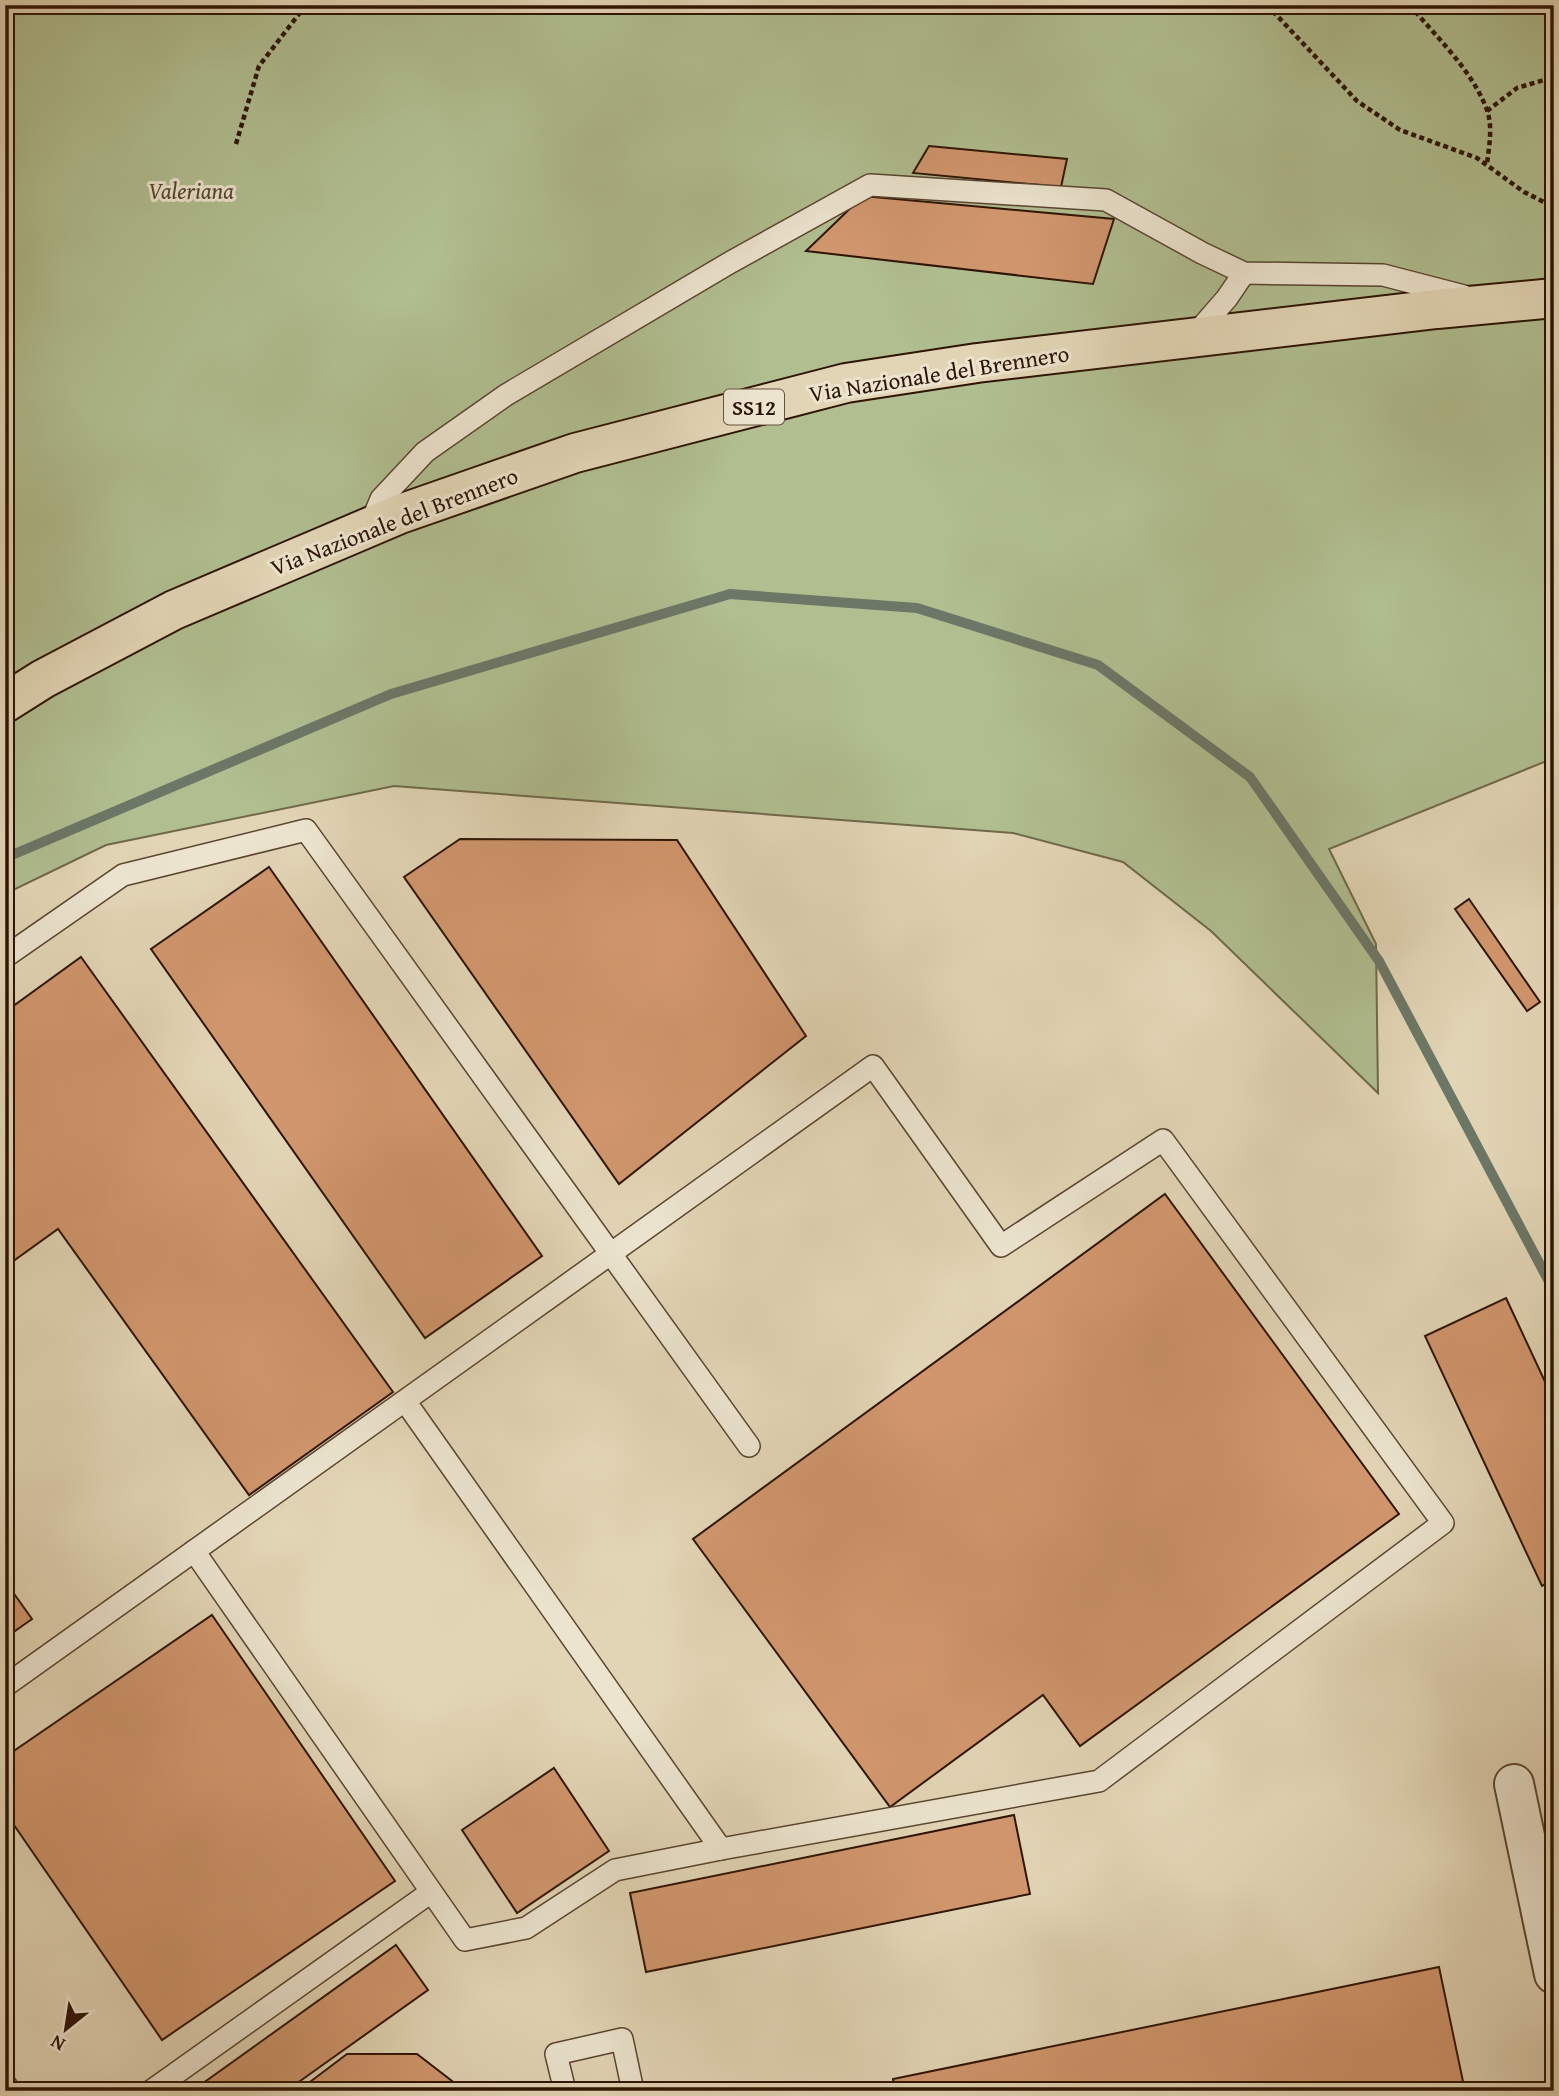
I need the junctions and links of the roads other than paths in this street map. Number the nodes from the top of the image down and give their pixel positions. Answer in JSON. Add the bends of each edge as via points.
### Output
{"nodes":[{"id":1,"x":1244,"y":273,"type":"junction"},
{"id":2,"x":1554,"y":299,"type":"edge"},
{"id":3,"x":1493,"y":304,"type":"junction"},
{"id":4,"x":1192,"y":337,"type":"junction"},
{"id":5,"x":369,"y":528,"type":"junction"},
{"id":6,"x":5,"y":703,"type":"edge"},
{"id":7,"x":5,"y":957,"type":"edge"},
{"id":8,"x":611,"y":1253,"type":"junction"},
{"id":9,"x":405,"y":1401,"type":"junction"},
{"id":10,"x":749,"y":1446,"type":"dead end"},
{"id":11,"x":194,"y":1551,"type":"junction"},
{"id":12,"x":5,"y":1686,"type":"edge"},
{"id":13,"x":1514,"y":1784,"type":"dead end"},
{"id":14,"x":721,"y":1849,"type":"junction"},
{"id":15,"x":431,"y":1892,"type":"junction"},
{"id":16,"x":1554,"y":1974,"type":"edge"},
{"id":17,"x":5,"y":2084,"type":"edge"},
{"id":18,"x":10,"y":2091,"type":"edge"},
{"id":19,"x":151,"y":2091,"type":"edge"},
{"id":20,"x":565,"y":2091,"type":"edge"},
{"id":21,"x":633,"y":2091,"type":"edge"}],
"edges":[{"from":1,"to":3,"type":"lane","via":[[1383,275]]},
{"from":1,"to":4,"type":"lane"},
{"from":1,"to":5,"type":"lane","via":[[1106,200],[870,185],[506,395],[425,452],[381,499]]},
{"from":2,"to":3,"type":"main road","name":"Via Nazionale del Brennero","number":"SS12"},
{"from":3,"to":4,"type":"main road","name":"Via Nazionale del Brennero","number":"SS12"},
{"from":4,"to":5,"type":"main road","name":"Via Nazionale del Brennero","number":"SS12","via":[[846,383],[575,453]]},
{"from":5,"to":6,"type":"main road","name":"Via Nazionale del Brennero","number":"SS12","via":[[174,610]]},
{"from":7,"to":8,"type":"lane","via":[[123,875],[306,830]]},
{"from":8,"to":9,"type":"lane"},
{"from":8,"to":10,"type":"lane"},
{"from":8,"to":14,"type":"lane","via":[[873,1066],[1001,1246],[1163,1140],[1443,1523],[1099,1781]]},
{"from":9,"to":11,"type":"lane"},
{"from":9,"to":14,"type":"lane"},
{"from":11,"to":12,"type":"lane"},
{"from":11,"to":15,"type":"lane"},
{"from":13,"to":16,"type":"street"},
{"from":14,"to":15,"type":"lane","via":[[615,1870],[526,1928],[465,1940]]},
{"from":15,"to":19,"type":"lane"},
{"from":17,"to":18,"type":"lane"},
{"from":20,"to":21,"type":"lane","via":[[556,2054],[622,2039]]}]}
